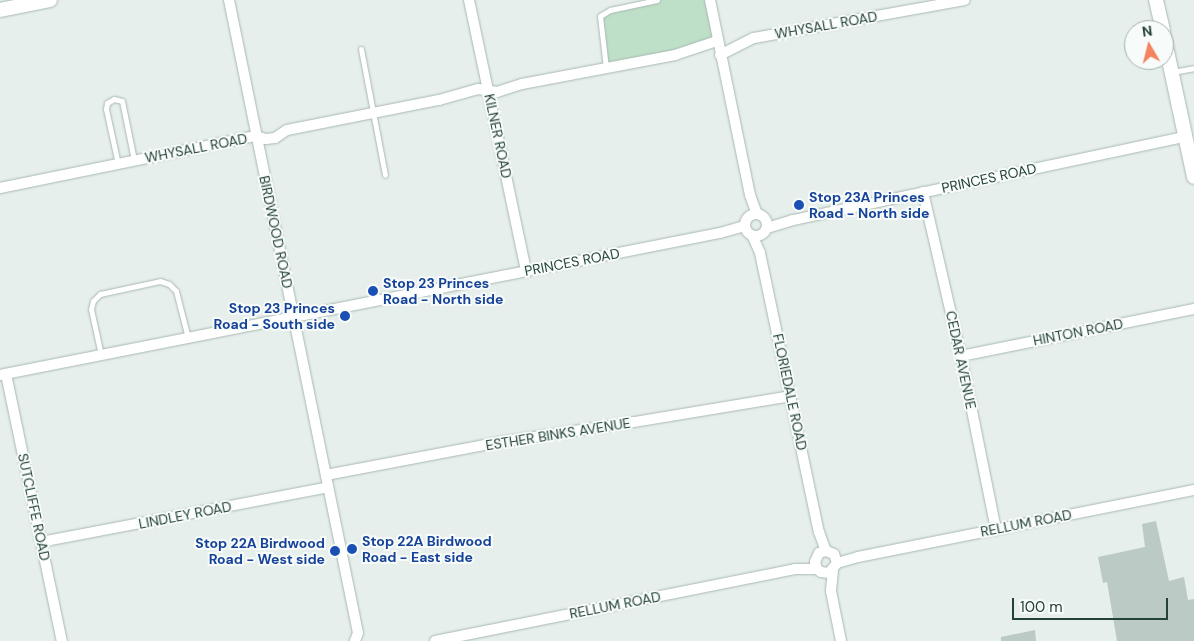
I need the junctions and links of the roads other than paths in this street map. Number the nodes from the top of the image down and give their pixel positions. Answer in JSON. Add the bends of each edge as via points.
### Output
{"nodes":[{"id":1,"x":50,"y":0,"type":"edge"},
{"id":2,"x":229,"y":0,"type":"edge"},
{"id":3,"x":469,"y":0,"type":"edge"},
{"id":4,"x":656,"y":0,"type":"edge"},
{"id":5,"x":710,"y":0,"type":"edge"},
{"id":6,"x":964,"y":0,"type":"edge"},
{"id":7,"x":1156,"y":0,"type":"edge"},
{"id":8,"x":0,"y":10,"type":"edge"},
{"id":9,"x":1160,"y":20,"type":"edge"},
{"id":10,"x":717,"y":41,"type":"junction"},
{"id":11,"x":361,"y":49,"type":"dead end"},
{"id":12,"x":720,"y":55,"type":"junction"},
{"id":13,"x":606,"y":68,"type":"junction"},
{"id":14,"x":1194,"y":68,"type":"edge"},
{"id":15,"x":1172,"y":72,"type":"joint"},
{"id":16,"x":489,"y":90,"type":"junction"},
{"id":17,"x":373,"y":113,"type":"junction"},
{"id":18,"x":256,"y":136,"type":"junction"},
{"id":19,"x":1185,"y":137,"type":"junction"},
{"id":20,"x":134,"y":161,"type":"junction"},
{"id":21,"x":118,"y":164,"type":"junction"},
{"id":22,"x":385,"y":175,"type":"dead end"},
{"id":23,"x":1194,"y":177,"type":"edge"},
{"id":24,"x":0,"y":188,"type":"edge"},
{"id":25,"x":923,"y":192,"type":"junction"},
{"id":26,"x":755,"y":226,"type":"junction"},
{"id":27,"x":526,"y":271,"type":"junction"},
{"id":28,"x":1194,"y":309,"type":"edge"},
{"id":29,"x":293,"y":317,"type":"junction"},
{"id":30,"x":188,"y":338,"type":"junction"},
{"id":31,"x":101,"y":355,"type":"junction"},
{"id":32,"x":961,"y":356,"type":"junction"},
{"id":33,"x":3,"y":374,"type":"edge"},
{"id":34,"x":791,"y":396,"type":"junction"},
{"id":35,"x":326,"y":475,"type":"junction"},
{"id":36,"x":328,"y":487,"type":"junction"},
{"id":37,"x":1194,"y":490,"type":"edge"},
{"id":38,"x":996,"y":528,"type":"junction"},
{"id":39,"x":41,"y":542,"type":"junction"},
{"id":40,"x":827,"y":558,"type":"junction"},
{"id":41,"x":795,"y":569,"type":"junction"},
{"id":42,"x":819,"y":571,"type":"junction"},
{"id":43,"x":831,"y":591,"type":"junction"},
{"id":44,"x":62,"y":641,"type":"edge"},
{"id":45,"x":355,"y":641,"type":"edge"},
{"id":46,"x":435,"y":641,"type":"edge"},
{"id":47,"x":841,"y":641,"type":"edge"}],
"edges":[{"from":1,"to":8,"type":"main road"},
{"from":2,"to":18,"type":"street","name":"BIRDWOOD ROAD"},
{"from":3,"to":16,"type":"street","name":"KILNER ROAD"},
{"from":4,"to":13,"type":"lane","via":[[610,10],[600,16]]},
{"from":5,"to":10,"type":"street","name":"FLORIEDALE ROAD"},
{"from":6,"to":12,"type":"street","name":"WHYSALL ROAD","via":[[754,38]]},
{"from":7,"to":9,"type":"main road"},
{"from":10,"to":12,"type":"street","name":"FLORIEDALE ROAD"},
{"from":10,"to":13,"type":"street","name":"WHYSALL ROAD","via":[[676,55]]},
{"from":11,"to":17,"type":"lane"},
{"from":12,"to":26,"type":"street","name":"FLORIEDALE ROAD"},
{"from":13,"to":16,"type":"street","name":"WHYSALL ROAD","via":[[497,92]]},
{"from":14,"to":15,"type":"lane"},
{"from":15,"to":19,"type":"main road"},
{"from":16,"to":17,"type":"street","name":"WHYSALL ROAD","via":[[478,89]]},
{"from":16,"to":27,"type":"street","name":"KILNER ROAD"},
{"from":17,"to":18,"type":"street","name":"WHYSALL ROAD","via":[[287,130],[275,138]]},
{"from":17,"to":22,"type":"lane"},
{"from":18,"to":20,"type":"street","name":"WHYSALL ROAD"},
{"from":18,"to":29,"type":"street","name":"BIRDWOOD ROAD"},
{"from":19,"to":23,"type":"main road"},
{"from":19,"to":25,"type":"street","name":"PRINCES ROAD"},
{"from":20,"to":21,"type":"street","name":"WHYSALL ROAD"},
{"from":20,"to":21,"type":"lane","name":"WHYSALL ROAD","via":[[122,100],[114,99],[107,103],[106,110]]},
{"from":21,"to":24,"type":"street","name":"WHYSALL ROAD"},
{"from":25,"to":26,"type":"street","name":"PRINCES ROAD"},
{"from":25,"to":32,"type":"street","name":"CEDAR AVENUE"},
{"from":26,"to":27,"type":"street","name":"PRINCES ROAD"},
{"from":26,"to":34,"type":"street","name":"FLORIEDALE ROAD"},
{"from":27,"to":29,"type":"street","name":"PRINCES ROAD"},
{"from":28,"to":32,"type":"street","name":"HINTON ROAD"},
{"from":29,"to":30,"type":"street","name":"PRINCES ROAD"},
{"from":29,"to":35,"type":"street","name":"BIRDWOOD ROAD"},
{"from":30,"to":31,"type":"street","name":"PRINCES ROAD"},
{"from":30,"to":31,"type":"lane","via":[[176,291],[160,281],[100,294],[93,301],[91,309]]},
{"from":31,"to":33,"type":"street","name":"PRINCES ROAD"},
{"from":32,"to":38,"type":"street","name":"CEDAR AVENUE"},
{"from":33,"to":39,"type":"street","name":"SUTCLIFFE ROAD"},
{"from":34,"to":35,"type":"street","name":"ESTHER BINKS AVENUE","via":[[501,442]]},
{"from":34,"to":40,"type":"street","name":"FLORIEDALE ROAD"},
{"from":35,"to":36,"type":"street","name":"BIRDWOOD ROAD"},
{"from":36,"to":39,"type":"street","name":"LINDLEY ROAD"},
{"from":36,"to":45,"type":"street","name":"BIRDWOOD ROAD","via":[[358,633]]},
{"from":37,"to":38,"type":"street","name":"RELLUM ROAD"},
{"from":38,"to":40,"type":"street","name":"RELLUM ROAD","via":[[858,556]]},
{"from":39,"to":44,"type":"street","name":"SUTCLIFFE ROAD"},
{"from":40,"to":41,"type":"street","name":"RELLUM ROAD"},
{"from":40,"to":42,"type":"street","name":"FLORIEDALE ROAD"},
{"from":40,"to":42,"type":"street","name":"RELLUM ROAD"},
{"from":40,"to":43,"type":"street","name":"FLORIEDALE ROAD"},
{"from":41,"to":42,"type":"street","name":"RELLUM ROAD"},
{"from":41,"to":46,"type":"street","name":"RELLUM ROAD"},
{"from":42,"to":43,"type":"street","name":"FLORIEDALE ROAD"},
{"from":43,"to":47,"type":"street","name":"FLORIEDALE ROAD"}]}
